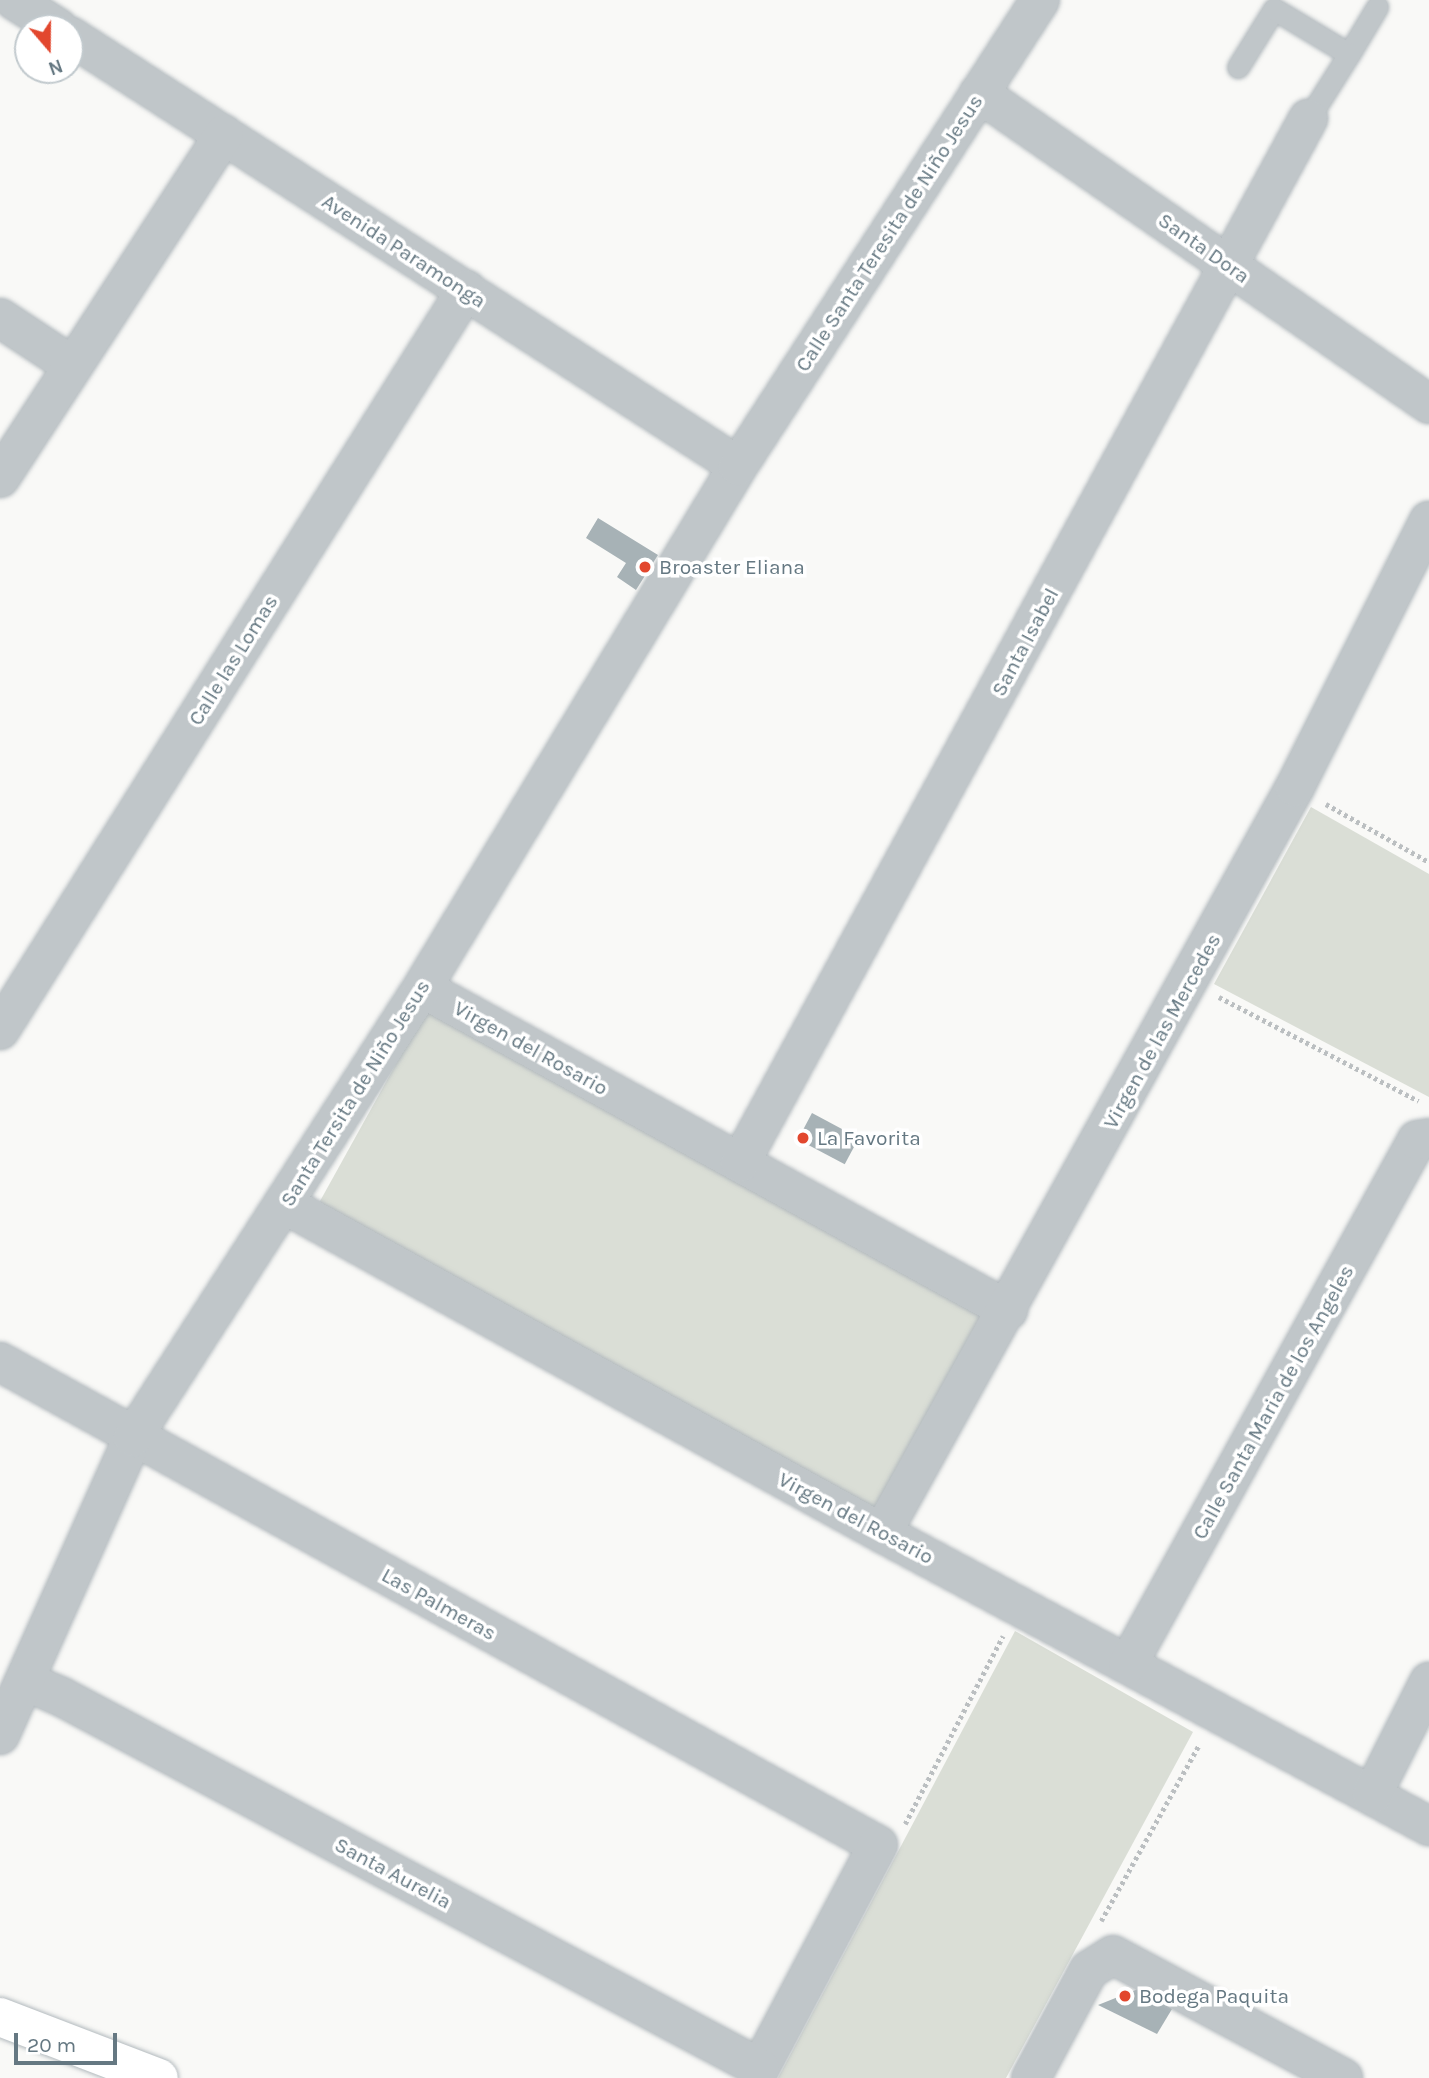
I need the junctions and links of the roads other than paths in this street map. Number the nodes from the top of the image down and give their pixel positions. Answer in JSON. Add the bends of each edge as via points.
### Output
{"nodes":[{"id":1,"x":14,"y":0,"type":"edge"},
{"id":2,"x":1040,"y":0,"type":"edge"},
{"id":3,"x":1277,"y":4,"type":"edge"},
{"id":4,"x":1377,"y":8,"type":"dead end"},
{"id":5,"x":36,"y":14,"type":"edge"},
{"id":6,"x":84,"y":45,"type":"edge"},
{"id":7,"x":1349,"y":54,"type":"junction"},
{"id":8,"x":1238,"y":67,"type":"dead end"},
{"id":9,"x":979,"y":93,"type":"junction"},
{"id":10,"x":1308,"y":119,"type":"joint"},
{"id":11,"x":224,"y":135,"type":"junction"},
{"id":12,"x":1230,"y":265,"type":"junction"},
{"id":13,"x":466,"y":290,"type":"junction"},
{"id":14,"x":0,"y":318,"type":"edge"},
{"id":15,"x":73,"y":366,"type":"junction"},
{"id":16,"x":1429,"y":404,"type":"edge"},
{"id":17,"x":738,"y":466,"type":"junction"},
{"id":18,"x":0,"y":478,"type":"edge"},
{"id":19,"x":1429,"y":521,"type":"edge"},
{"id":20,"x":422,"y":988,"type":"junction"},
{"id":21,"x":0,"y":1030,"type":"edge"},
{"id":22,"x":1425,"y":1128,"type":"edge"},
{"id":23,"x":740,"y":1163,"type":"junction"},
{"id":24,"x":286,"y":1205,"type":"junction"},
{"id":25,"x":1008,"y":1310,"type":"junction"},
{"id":26,"x":0,"y":1362,"type":"edge"},
{"id":27,"x":133,"y":1437,"type":"junction"},
{"id":28,"x":882,"y":1533,"type":"junction"},
{"id":29,"x":1128,"y":1664,"type":"junction"},
{"id":30,"x":25,"y":1681,"type":"junction"},
{"id":31,"x":1429,"y":1682,"type":"edge"},
{"id":32,"x":0,"y":1735,"type":"edge"},
{"id":33,"x":1372,"y":1795,"type":"junction"},
{"id":34,"x":1429,"y":1826,"type":"edge"},
{"id":35,"x":0,"y":2017,"type":"edge"},
{"id":36,"x":760,"y":2068,"type":"joint"},
{"id":37,"x":159,"y":2078,"type":"edge"},
{"id":38,"x":1031,"y":2078,"type":"edge"},
{"id":39,"x":1343,"y":2078,"type":"edge"}],
"edges":[{"from":1,"to":5,"type":"street"},
{"from":2,"to":9,"type":"street","name":"Calle Santa Teresita de Niño Jesus"},
{"from":3,"to":7,"type":"lane"},
{"from":3,"to":8,"type":"lane"},
{"from":4,"to":7,"type":"lane"},
{"from":6,"to":11,"type":"street","name":"Avenida Paramonga"},
{"from":7,"to":10,"type":"lane"},
{"from":9,"to":12,"type":"street","name":"Santa Dora"},
{"from":9,"to":17,"type":"street","name":"Calle Santa Teresita de Niño Jesus"},
{"from":10,"to":12,"type":"street","name":"Santa Isabel"},
{"from":11,"to":13,"type":"street","name":"Avenida Paramonga"},
{"from":11,"to":15,"type":"street"},
{"from":12,"to":16,"type":"street","name":"Santa Dora"},
{"from":12,"to":23,"type":"street","name":"Santa Isabel"},
{"from":13,"to":17,"type":"street","name":"Avenida Paramonga"},
{"from":13,"to":21,"type":"street","name":"Calle las Lomas"},
{"from":14,"to":15,"type":"street"},
{"from":15,"to":18,"type":"street"},
{"from":17,"to":20,"type":"street","name":"Santa Tersita de Niño Jesus"},
{"from":19,"to":25,"type":"street","name":"Virgen de las Mercedes","via":[[1295,787]]},
{"from":20,"to":23,"type":"street","name":"Virgen del Rosario"},
{"from":20,"to":24,"type":"street","name":"Santa Tersita de Niño Jesus"},
{"from":22,"to":29,"type":"street","name":"Calle Santa Maria de los Angeles"},
{"from":23,"to":25,"type":"street","name":"Virgen del Rosario"},
{"from":24,"to":27,"type":"street","name":"Santa Tersita de Niño Jesus"},
{"from":24,"to":28,"type":"street","name":"Virgen del Rosario"},
{"from":25,"to":28,"type":"street","name":"Virgen de las Mercedes"},
{"from":26,"to":27,"type":"street","name":"Las Palmeras"},
{"from":27,"to":30,"type":"street","name":"Santa Tersita de Niño Jesus"},
{"from":27,"to":36,"type":"street","name":"Las Palmeras","via":[[878,1845]]},
{"from":28,"to":29,"type":"street","name":"Virgen del Rosario"},
{"from":29,"to":33,"type":"street","name":"Virgen del Rosario"},
{"from":30,"to":32,"type":"street","name":"Santa Tersita de Niño Jesus"},
{"from":30,"to":36,"type":"street","name":"Santa Aurelia"},
{"from":31,"to":33,"type":"street"},
{"from":33,"to":34,"type":"street","name":"Virgen del Rosario"},
{"from":35,"to":37,"type":"main road"},
{"from":38,"to":39,"type":"street","via":[[1088,1970],[1113,1955]]}]}
